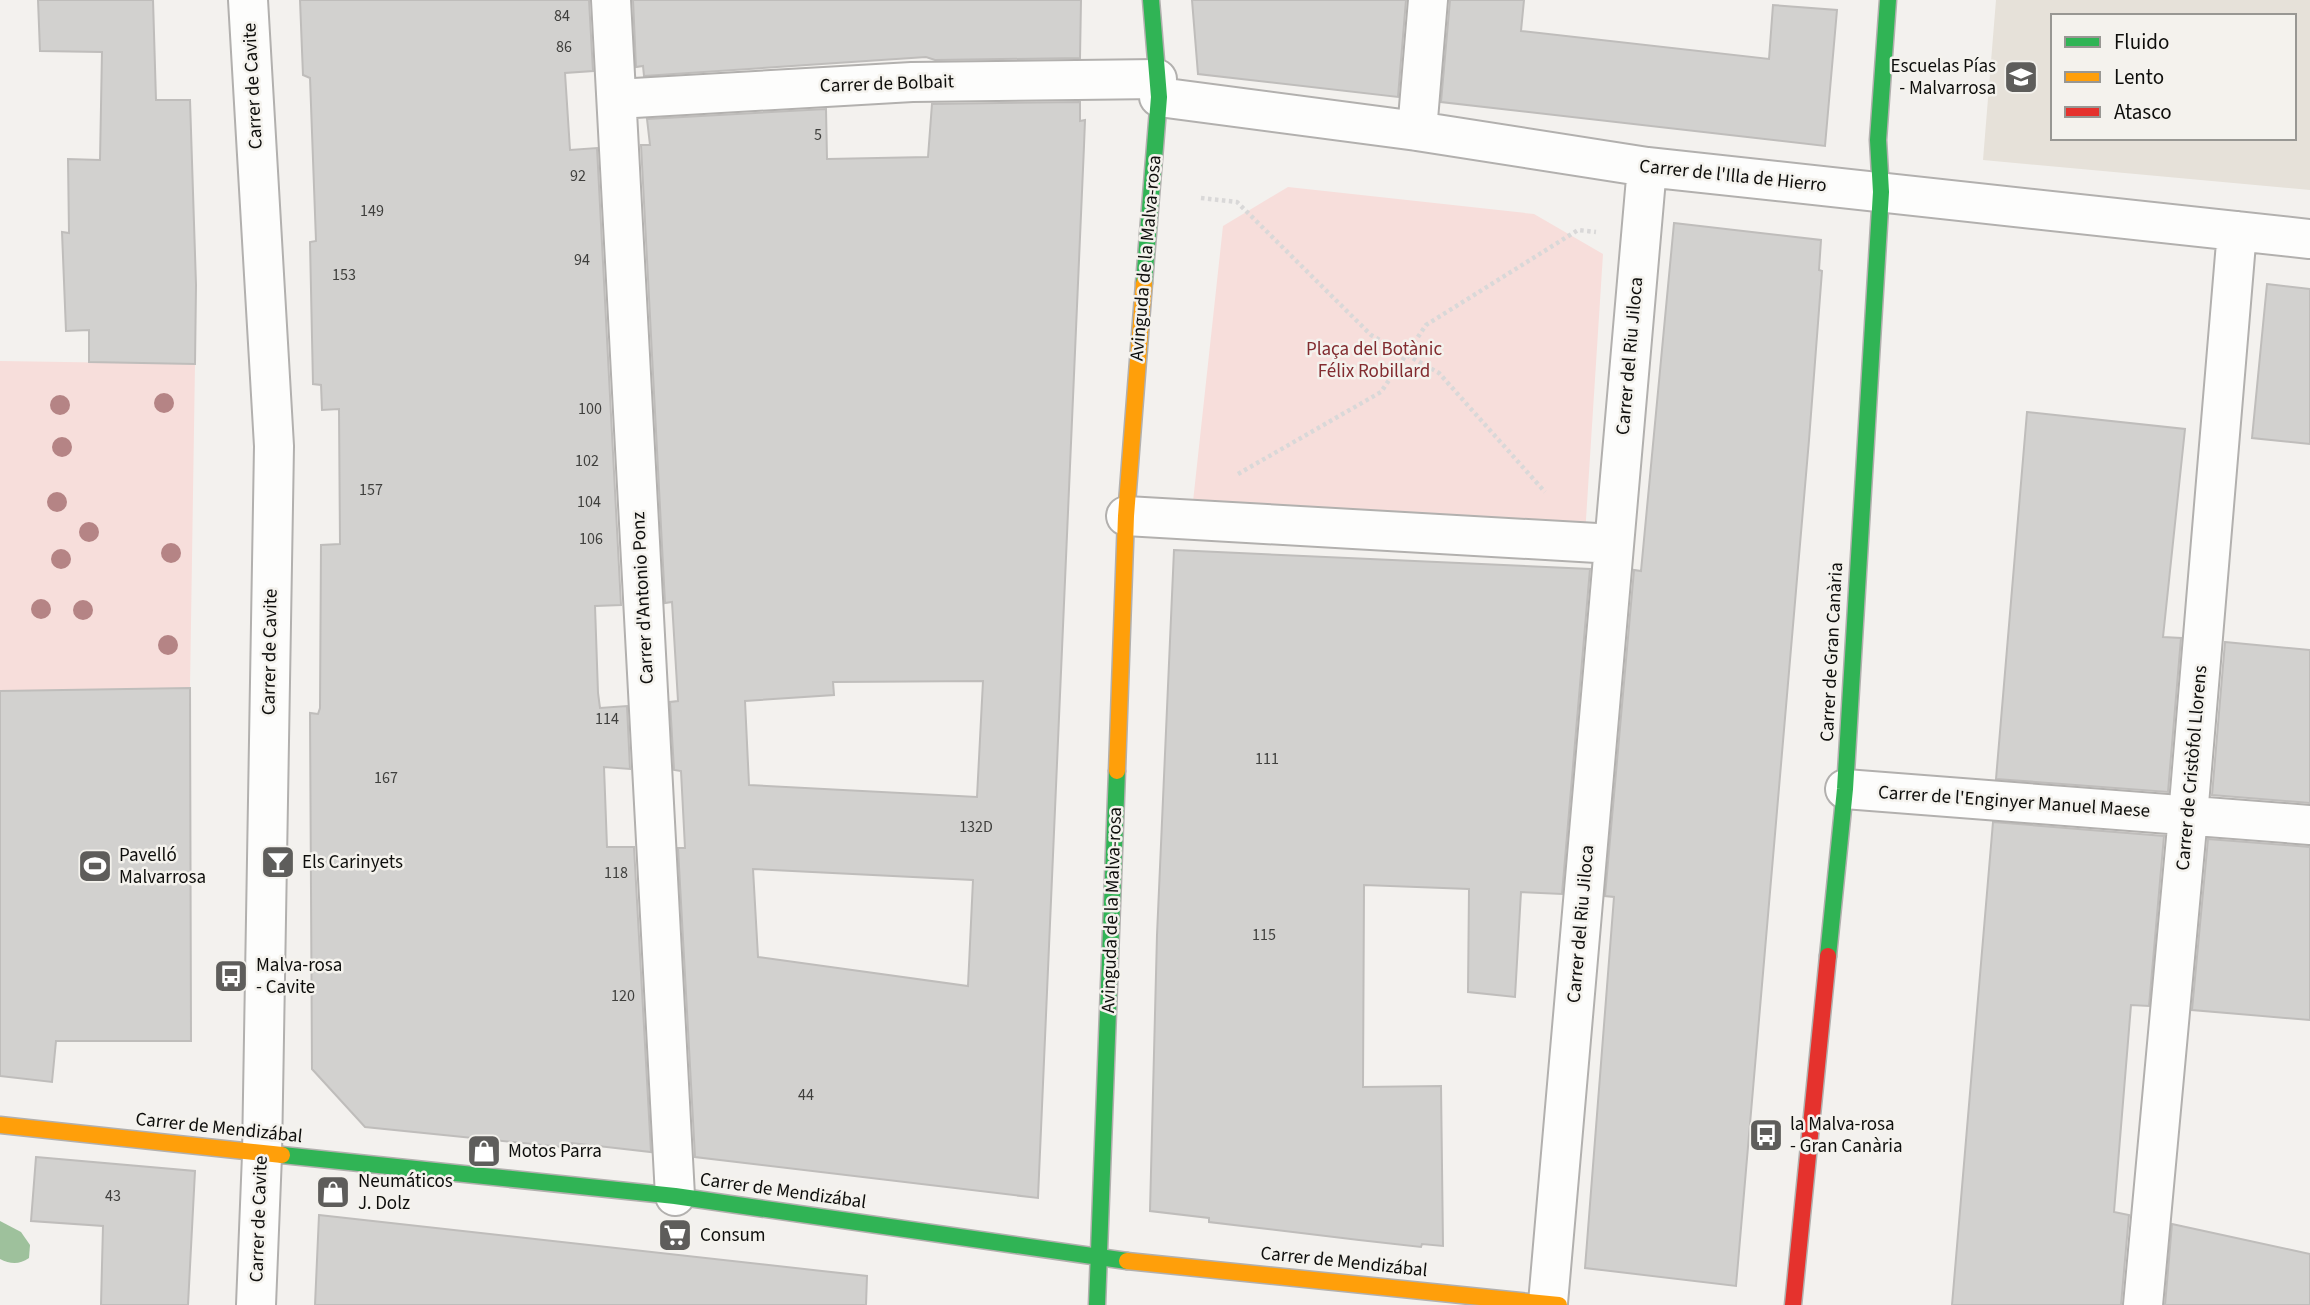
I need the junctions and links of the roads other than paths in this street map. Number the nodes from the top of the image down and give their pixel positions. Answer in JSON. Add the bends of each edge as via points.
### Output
{"nodes":[{"id":1,"x":248,"y":0,"type":"edge"},
{"id":2,"x":611,"y":0,"type":"edge"},
{"id":3,"x":1151,"y":0,"type":"edge"},
{"id":4,"x":1428,"y":0,"type":"edge"},
{"id":5,"x":1888,"y":0,"type":"edge"},
{"id":6,"x":1158,"y":88,"type":"junction"},
{"id":7,"x":617,"y":99,"type":"junction"},
{"id":8,"x":1417,"y":131,"type":"junction"},
{"id":9,"x":1647,"y":167,"type":"junction"},
{"id":10,"x":1881,"y":192,"type":"junction"},
{"id":11,"x":2237,"y":231,"type":"junction"},
{"id":12,"x":2310,"y":239,"type":"edge"},
{"id":13,"x":1126,"y":516,"type":"junction"},
{"id":14,"x":1603,"y":544,"type":"junction"},
{"id":15,"x":1844,"y":789,"type":"junction"},
{"id":16,"x":2188,"y":816,"type":"junction"},
{"id":17,"x":2310,"y":825,"type":"edge"},
{"id":18,"x":0,"y":1125,"type":"edge"},
{"id":19,"x":262,"y":1155,"type":"junction"},
{"id":20,"x":675,"y":1196,"type":"junction"},
{"id":21,"x":1100,"y":1258,"type":"junction"},
{"id":22,"x":1553,"y":1304,"type":"edge"},
{"id":23,"x":256,"y":1305,"type":"edge"},
{"id":24,"x":1097,"y":1305,"type":"edge"},
{"id":25,"x":1793,"y":1305,"type":"edge"},
{"id":26,"x":2143,"y":1305,"type":"edge"}],
"edges":[{"from":1,"to":19,"type":"street","name":"Carrer de Cavite","via":[[274,446]]},
{"from":2,"to":7,"type":"street","name":"Carrer d'Antonio Ponz"},
{"from":3,"to":6,"type":"street","name":"Avinguda de la Malva-rosa"},
{"from":4,"to":8,"type":"street"},
{"from":5,"to":10,"type":"street","name":"Carrer de Gran Canària","via":[[1878,140]]},
{"from":6,"to":7,"type":"street","name":"Carrer de Bolbait","via":[[912,82]]},
{"from":6,"to":8,"type":"street","name":"Carrer de l'Illa de Hierro"},
{"from":6,"to":13,"type":"street","name":"Avinguda de la Malva-rosa"},
{"from":7,"to":20,"type":"street","name":"Carrer d'Antonio Ponz"},
{"from":8,"to":9,"type":"street","name":"Carrer de l'Illa de Hierro"},
{"from":9,"to":10,"type":"street","name":"Carrer de l'Illa de Hierro"},
{"from":9,"to":14,"type":"street","name":"Carrer del Riu Jiloca"},
{"from":10,"to":11,"type":"street","name":"Carrer de l'Illa de Hierro"},
{"from":10,"to":15,"type":"street","name":"Carrer de Gran Canària"},
{"from":11,"to":12,"type":"street","name":"Carrer de l'Illa de Hierro"},
{"from":11,"to":16,"type":"street","name":"Carrer de Cristòfol Llorens"},
{"from":13,"to":14,"type":"street"},
{"from":13,"to":21,"type":"street","name":"Avinguda de la Malva-rosa"},
{"from":14,"to":22,"type":"street","name":"Carrer del Riu Jiloca"},
{"from":15,"to":16,"type":"street","name":"Carrer de l'Enginyer Manuel Maese"},
{"from":15,"to":25,"type":"street","name":"Carrer de Gran Canària"},
{"from":16,"to":17,"type":"street","name":"Carrer de l'Enginyer Manuel Maese"},
{"from":16,"to":26,"type":"street","name":"Carrer de Cristòfol Llorens"},
{"from":18,"to":19,"type":"street","name":"Carrer de Mendizábal"},
{"from":19,"to":20,"type":"street","name":"Carrer de Mendizábal"},
{"from":19,"to":23,"type":"street","name":"Carrer de Cavite"},
{"from":20,"to":21,"type":"street","name":"Carrer de Mendizábal"},
{"from":21,"to":22,"type":"street","name":"Carrer de Mendizábal"},
{"from":21,"to":24,"type":"street","name":"Avinguda de la Malva-rosa"}]}
